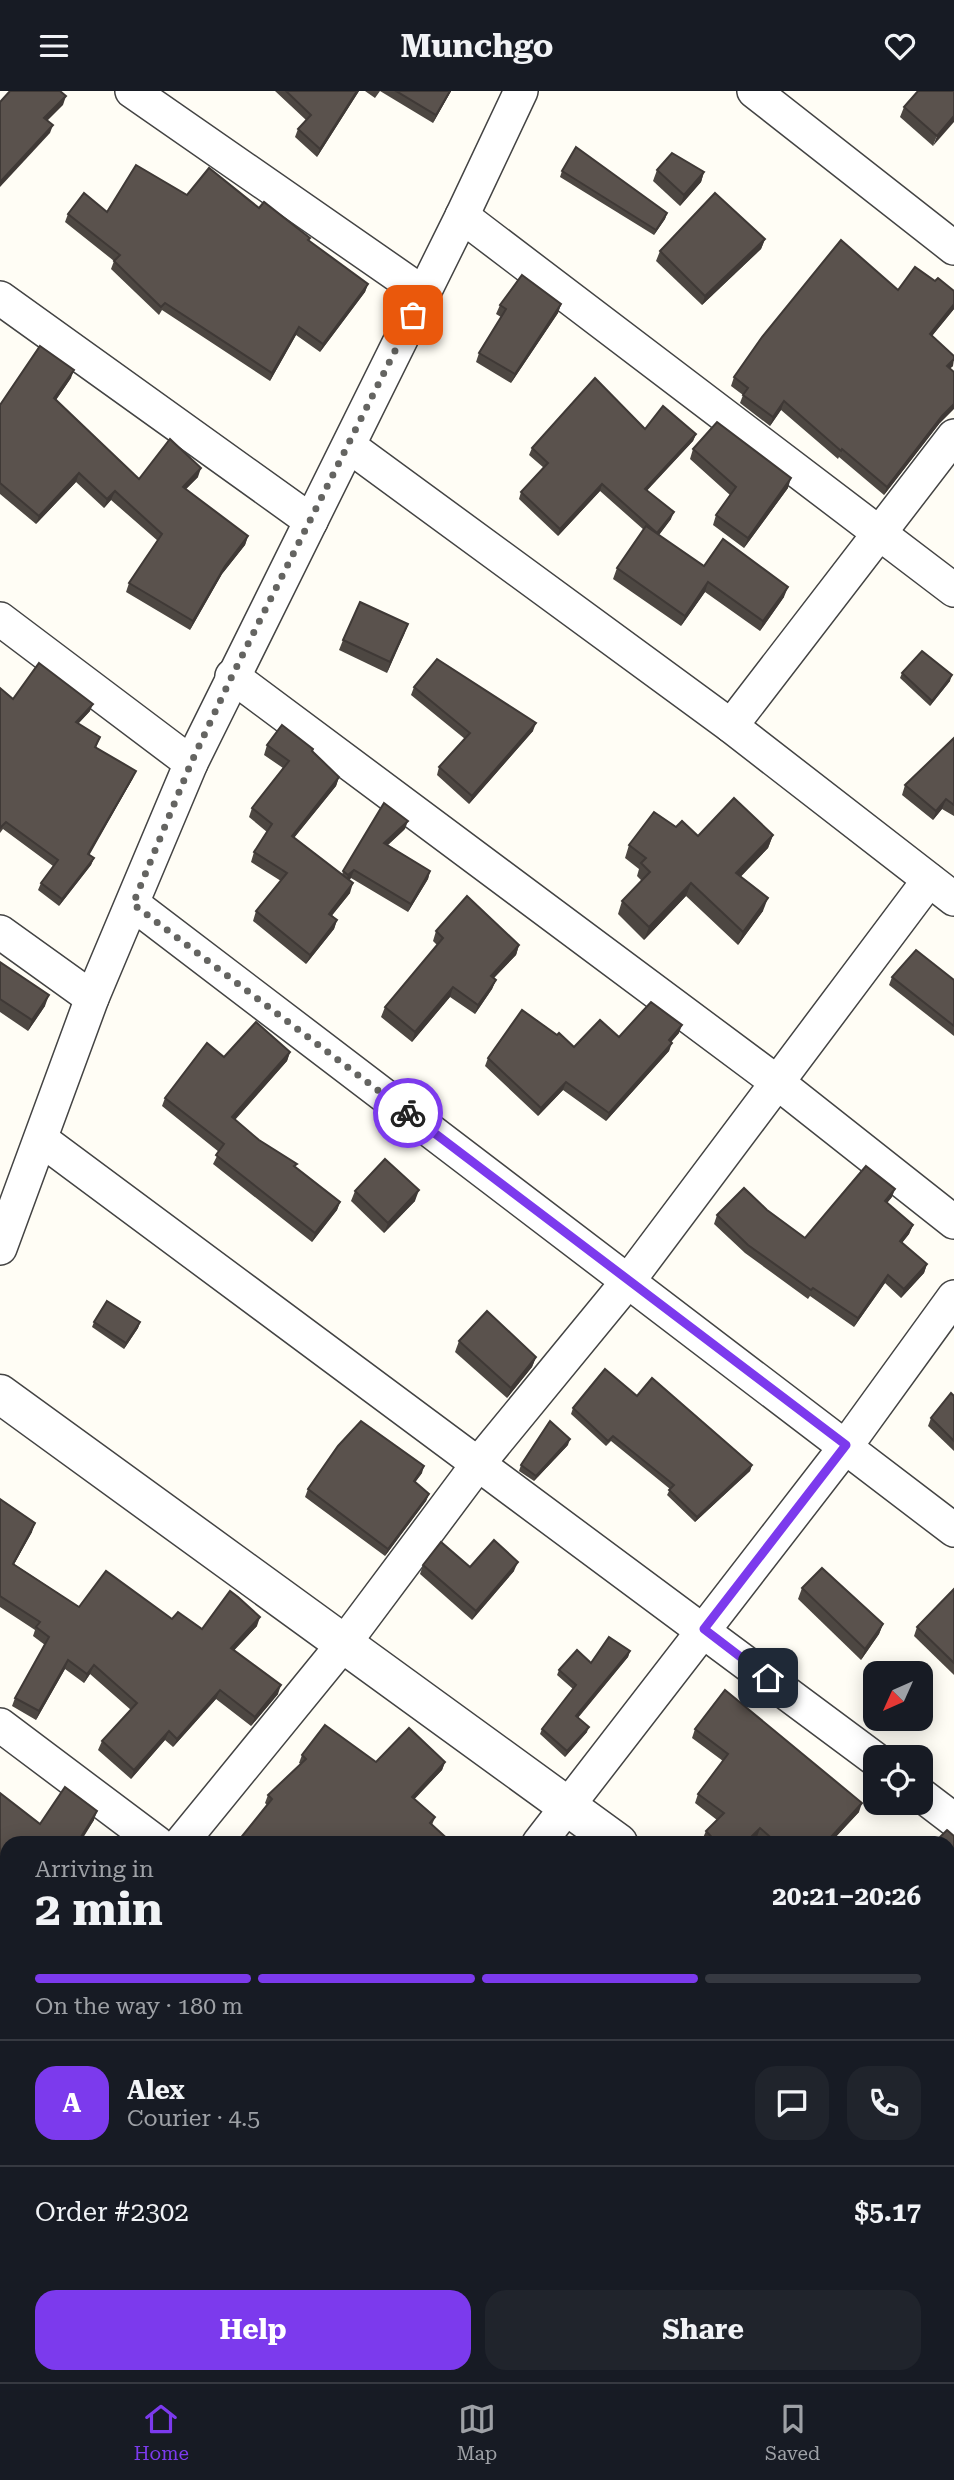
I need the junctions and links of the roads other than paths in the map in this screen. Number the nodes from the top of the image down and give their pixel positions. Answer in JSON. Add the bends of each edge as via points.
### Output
{"nodes":[{"id":1,"x":132,"y":91,"type":"edge"},
{"id":2,"x":521,"y":91,"type":"edge"},
{"id":3,"x":754,"y":91,"type":"edge"},
{"id":4,"x":462,"y":216,"type":"junction"},
{"id":5,"x":954,"y":248,"type":"edge"},
{"id":6,"x":423,"y":293,"type":"junction"},
{"id":7,"x":0,"y":298,"type":"edge"},
{"id":8,"x":954,"y":436,"type":"edge"},
{"id":9,"x":349,"y":446,"type":"junction"},
{"id":10,"x":311,"y":521,"type":"junction"},
{"id":11,"x":878,"y":533,"type":"junction"},
{"id":12,"x":954,"y":590,"type":"edge"},
{"id":13,"x":0,"y":619,"type":"edge"},
{"id":14,"x":232,"y":676,"type":"junction"},
{"id":15,"x":732,"y":726,"type":"junction"},
{"id":16,"x":191,"y":763,"type":"junction"},
{"id":17,"x":941,"y":890,"type":"edge"},
{"id":18,"x":133,"y":904,"type":"junction"},
{"id":19,"x":0,"y":932,"type":"edge"},
{"id":20,"x":92,"y":998,"type":"junction"},
{"id":21,"x":778,"y":1083,"type":"junction"},
{"id":22,"x":42,"y":1140,"type":"junction"},
{"id":23,"x":954,"y":1222,"type":"edge"},
{"id":24,"x":3,"y":1232,"type":"edge"},
{"id":25,"x":629,"y":1280,"type":"junction"},
{"id":26,"x":954,"y":1297,"type":"edge"},
{"id":27,"x":0,"y":1394,"type":"edge"},
{"id":28,"x":846,"y":1445,"type":"junction"},
{"id":29,"x":478,"y":1464,"type":"junction"},
{"id":30,"x":954,"y":1530,"type":"edge"},
{"id":31,"x":704,"y":1629,"type":"junction"},
{"id":32,"x":345,"y":1642,"type":"junction"},
{"id":33,"x":0,"y":1725,"type":"edge"},
{"id":34,"x":863,"y":1750,"type":"edge"},
{"id":35,"x":933,"y":1804,"type":"edge"},
{"id":36,"x":569,"y":1805,"type":"junction"},
{"id":37,"x":954,"y":1820,"type":"edge"},
{"id":38,"x":149,"y":1836,"type":"edge"},
{"id":39,"x":187,"y":1836,"type":"edge"},
{"id":40,"x":545,"y":1836,"type":"edge"},
{"id":41,"x":609,"y":1836,"type":"edge"}],
"edges":[{"from":1,"to":6,"type":"street"},
{"from":2,"to":4,"type":"street"},
{"from":3,"to":5,"type":"street"},
{"from":4,"to":6,"type":"street"},
{"from":4,"to":11,"type":"street"},
{"from":6,"to":9,"type":"street"},
{"from":7,"to":10,"type":"street"},
{"from":8,"to":11,"type":"street"},
{"from":9,"to":10,"type":"street"},
{"from":9,"to":15,"type":"street"},
{"from":10,"to":14,"type":"street"},
{"from":11,"to":12,"type":"street"},
{"from":11,"to":15,"type":"street"},
{"from":13,"to":16,"type":"street"},
{"from":14,"to":16,"type":"street"},
{"from":14,"to":21,"type":"street"},
{"from":15,"to":17,"type":"street"},
{"from":16,"to":18,"type":"street"},
{"from":17,"to":21,"type":"street"},
{"from":18,"to":20,"type":"street"},
{"from":18,"to":25,"type":"street"},
{"from":19,"to":20,"type":"street"},
{"from":20,"to":22,"type":"street"},
{"from":21,"to":23,"type":"street"},
{"from":21,"to":25,"type":"street"},
{"from":22,"to":24,"type":"street"},
{"from":22,"to":29,"type":"street"},
{"from":25,"to":28,"type":"street"},
{"from":25,"to":29,"type":"street"},
{"from":26,"to":28,"type":"street"},
{"from":27,"to":32,"type":"street"},
{"from":28,"to":30,"type":"street"},
{"from":28,"to":31,"type":"street"},
{"from":29,"to":31,"type":"street"},
{"from":29,"to":32,"type":"street"},
{"from":31,"to":34,"type":"street"},
{"from":31,"to":36,"type":"street"},
{"from":32,"to":36,"type":"street"},
{"from":32,"to":39,"type":"street"},
{"from":33,"to":38,"type":"street"},
{"from":35,"to":37,"type":"street"},
{"from":36,"to":40,"type":"street"},
{"from":36,"to":41,"type":"street"}]}
